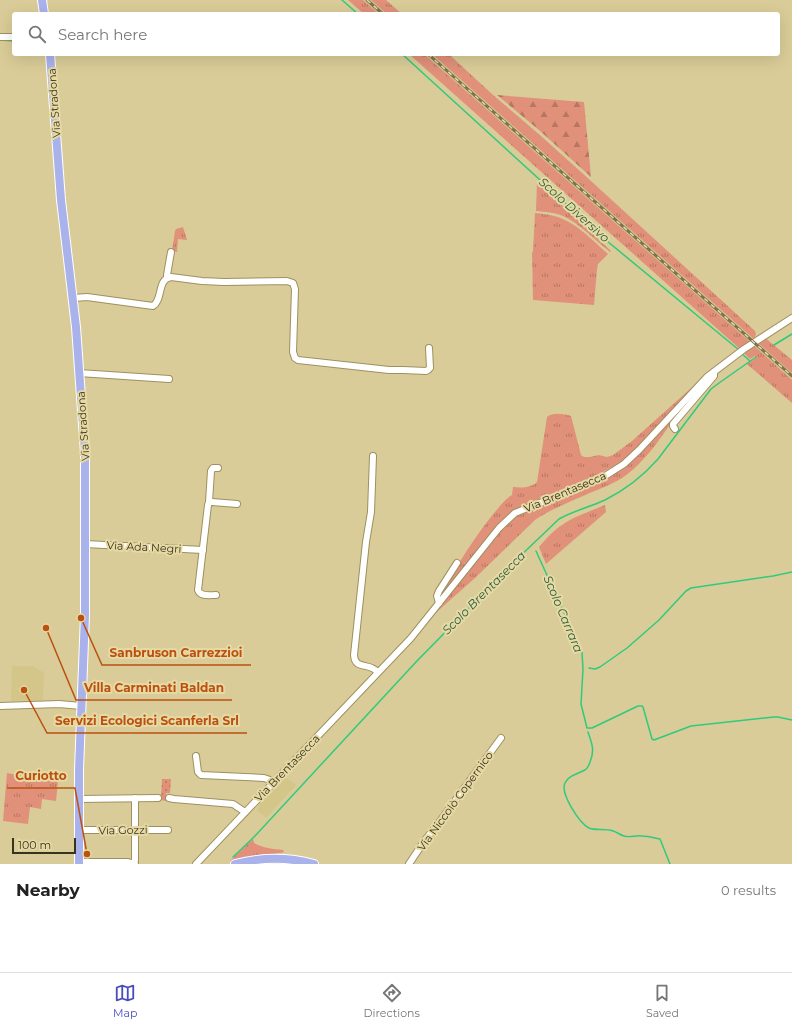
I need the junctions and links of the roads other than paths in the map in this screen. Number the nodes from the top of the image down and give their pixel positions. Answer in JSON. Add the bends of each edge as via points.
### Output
{"nodes":[{"id":1,"x":42,"y":0,"type":"edge"},
{"id":2,"x":44,"y":12,"type":"edge"},
{"id":3,"x":0,"y":37,"type":"edge"},
{"id":4,"x":12,"y":37,"type":"edge"},
{"id":5,"x":50,"y":56,"type":"edge"},
{"id":6,"x":171,"y":252,"type":"dead end"},
{"id":7,"x":167,"y":278,"type":"junction"},
{"id":8,"x":73,"y":298,"type":"junction"},
{"id":9,"x":792,"y":318,"type":"edge"},
{"id":10,"x":429,"y":348,"type":"dead end"},
{"id":11,"x":715,"y":370,"type":"junction"},
{"id":12,"x":79,"y":373,"type":"junction"},
{"id":13,"x":169,"y":379,"type":"dead end"},
{"id":14,"x":675,"y":429,"type":"dead end"},
{"id":15,"x":373,"y":456,"type":"dead end"},
{"id":16,"x":218,"y":468,"type":"dead end"},
{"id":17,"x":209,"y":502,"type":"junction"},
{"id":18,"x":237,"y":504,"type":"dead end"},
{"id":19,"x":85,"y":544,"type":"junction"},
{"id":20,"x":203,"y":550,"type":"junction"},
{"id":21,"x":457,"y":563,"type":"dead end"},
{"id":22,"x":216,"y":595,"type":"dead end"},
{"id":23,"x":438,"y":603,"type":"junction"},
{"id":24,"x":378,"y":672,"type":"junction"},
{"id":25,"x":0,"y":706,"type":"edge"},
{"id":26,"x":81,"y":706,"type":"junction"},
{"id":27,"x":501,"y":738,"type":"dead end"},
{"id":28,"x":196,"y":756,"type":"dead end"},
{"id":29,"x":273,"y":783,"type":"junction"},
{"id":30,"x":135,"y":798,"type":"junction"},
{"id":31,"x":158,"y":798,"type":"dead end"},
{"id":32,"x":169,"y":798,"type":"dead end"},
{"id":33,"x":78,"y":799,"type":"junction"},
{"id":34,"x":245,"y":812,"type":"junction"},
{"id":35,"x":79,"y":830,"type":"junction"},
{"id":36,"x":135,"y":830,"type":"junction"},
{"id":37,"x":168,"y":830,"type":"dead end"},
{"id":38,"x":79,"y":863,"type":"edge"},
{"id":39,"x":134,"y":864,"type":"edge"},
{"id":40,"x":196,"y":864,"type":"edge"},
{"id":41,"x":236,"y":864,"type":"edge"},
{"id":42,"x":314,"y":864,"type":"edge"},
{"id":43,"x":409,"y":864,"type":"edge"}],
"edges":[{"from":1,"to":2,"type":"main road"},
{"from":3,"to":4,"type":"street"},
{"from":5,"to":8,"type":"main road","name":"Via Stradona","via":[[61,200]]},
{"from":6,"to":7,"type":"street"},
{"from":7,"to":8,"type":"street","via":[[153,306]]},
{"from":7,"to":10,"type":"street","via":[[224,282],[291,282],[295,289],[293,352],[298,360],[422,372],[430,368]]},
{"from":8,"to":12,"type":"main road","name":"Via Stradona"},
{"from":9,"to":11,"type":"street","name":"Via Brentasecca","via":[[735,354]]},
{"from":11,"to":14,"type":"street","via":[[714,376],[673,424]]},
{"from":11,"to":23,"type":"street","name":"Via Brentasecca","via":[[631,459],[602,478],[515,513],[503,523]]},
{"from":12,"to":13,"type":"street"},
{"from":12,"to":19,"type":"main road","name":"Via Stradona","via":[[85,453]]},
{"from":15,"to":24,"type":"street","via":[[371,512],[354,655],[356,662]]},
{"from":16,"to":17,"type":"street","via":[[211,471]]},
{"from":17,"to":18,"type":"street"},
{"from":17,"to":20,"type":"street"},
{"from":19,"to":20,"type":"street","name":"Via Ada Negri"},
{"from":19,"to":26,"type":"main road","name":"Via Stradona","via":[[85,628]]},
{"from":20,"to":22,"type":"street","via":[[198,590],[201,594]]},
{"from":21,"to":23,"type":"street","via":[[439,591]]},
{"from":23,"to":24,"type":"street","name":"Via Brentasecca"},
{"from":24,"to":29,"type":"street","name":"Via Brentasecca"},
{"from":25,"to":26,"type":"street"},
{"from":26,"to":33,"type":"main road","name":"Via Stradona"},
{"from":27,"to":43,"type":"street","name":"Via Niccolò Copernico"},
{"from":28,"to":29,"type":"street","via":[[201,776],[264,778]]},
{"from":29,"to":34,"type":"street","name":"Via Brentasecca"},
{"from":30,"to":31,"type":"street"},
{"from":30,"to":33,"type":"street"},
{"from":30,"to":36,"type":"street"},
{"from":32,"to":34,"type":"street","via":[[233,804]]},
{"from":33,"to":35,"type":"main road","name":"Via Stradona"},
{"from":34,"to":40,"type":"street","name":"Via Brentasecca"},
{"from":35,"to":36,"type":"street","name":"Via Gozzi"},
{"from":35,"to":38,"type":"main road","name":"Via Stradona"},
{"from":36,"to":37,"type":"street","name":"Via Gozzi"},
{"from":36,"to":39,"type":"street"},
{"from":38,"to":39,"type":"street"},
{"from":41,"to":42,"type":"main road","via":[[271,858]]}]}
